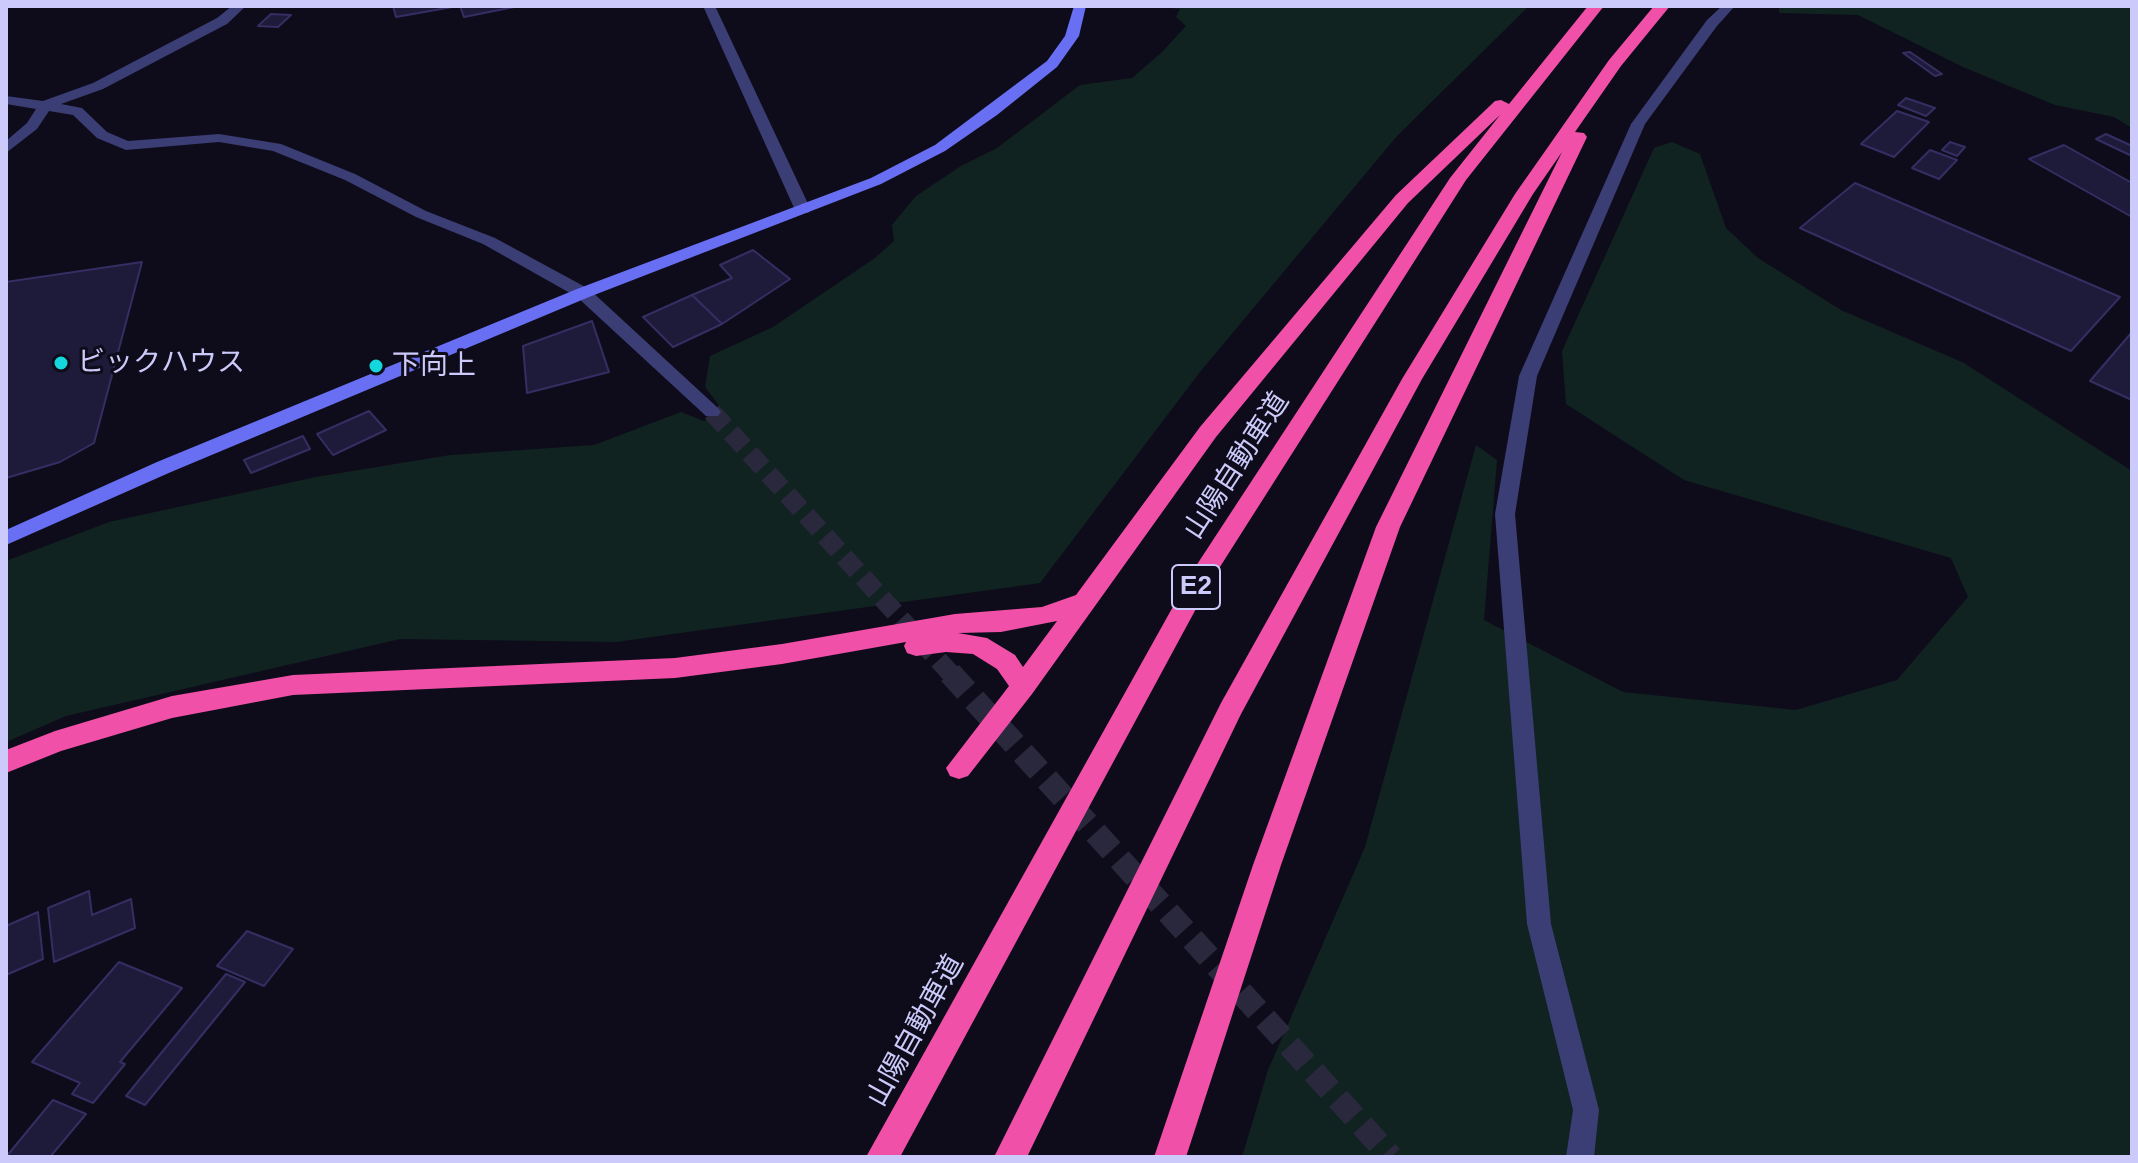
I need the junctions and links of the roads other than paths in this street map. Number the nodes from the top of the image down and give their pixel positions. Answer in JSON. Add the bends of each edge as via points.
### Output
{"nodes":[{"id":1,"x":240,"y":6,"type":"edge"},
{"id":2,"x":709,"y":6,"type":"edge"},
{"id":3,"x":1080,"y":6,"type":"edge"},
{"id":4,"x":1596,"y":6,"type":"edge"},
{"id":5,"x":1662,"y":6,"type":"edge"},
{"id":6,"x":1729,"y":6,"type":"edge"},
{"id":7,"x":1560,"y":48,"type":"junction"},
{"id":8,"x":1615,"y":63,"type":"junction"},
{"id":9,"x":6,"y":100,"type":"edge"},
{"id":10,"x":46,"y":105,"type":"junction"},
{"id":11,"x":6,"y":149,"type":"edge"},
{"id":12,"x":803,"y":210,"type":"junction"},
{"id":13,"x":583,"y":293,"type":"junction"},
{"id":14,"x":712,"y":412,"type":"tunnel mouth"},
{"id":15,"x":6,"y":538,"type":"edge"},
{"id":16,"x":1084,"y":602,"type":"junction"},
{"id":17,"x":1023,"y":687,"type":"junction"},
{"id":18,"x":6,"y":762,"type":"edge"},
{"id":19,"x":959,"y":768,"type":"dead end"},
{"id":20,"x":6,"y":777,"type":"edge"},
{"id":21,"x":882,"y":1157,"type":"edge"},
{"id":22,"x":1010,"y":1157,"type":"edge"},
{"id":23,"x":1170,"y":1157,"type":"edge"},
{"id":24,"x":1580,"y":1157,"type":"edge"}],
"edges":[{"from":1,"to":10,"type":"street","via":[[222,21],[98,86]]},
{"from":2,"to":12,"type":"street"},
{"from":3,"to":12,"type":"street","via":[[1072,36],[1052,64],[992,112],[940,148]]},
{"from":4,"to":7,"type":"highway","name":"山陽自動車道","number":"E2"},
{"from":5,"to":8,"type":"highway"},
{"from":6,"to":24,"type":"street","via":[[1638,124],[1528,376],[1505,514],[1539,924],[1586,1110]]},
{"from":7,"to":16,"type":"highway","via":[[1402,199],[1208,432]]},
{"from":7,"to":21,"type":"highway","name":"山陽自動車道","number":"E2","via":[[1459,178],[1202,575]]},
{"from":8,"to":22,"type":"highway","via":[[1524,194],[1412,379],[1230,710]]},
{"from":8,"to":23,"type":"highway","via":[[1388,527]]},
{"from":9,"to":10,"type":"street"},
{"from":10,"to":11,"type":"street"},
{"from":10,"to":13,"type":"street","via":[[77,111],[102,135],[126,146],[219,138],[276,147],[489,241]]},
{"from":12,"to":13,"type":"street"},
{"from":13,"to":14,"type":"street"},
{"from":13,"to":15,"type":"street"},
{"from":16,"to":17,"type":"highway"},
{"from":16,"to":18,"type":"highway","via":[[1043,616],[955,624],[675,668],[293,685],[172,707]]},
{"from":17,"to":19,"type":"highway"},
{"from":17,"to":20,"type":"highway","via":[[1006,662],[978,645],[946,642],[669,682],[559,691],[358,695],[236,709],[116,737]]}]}
